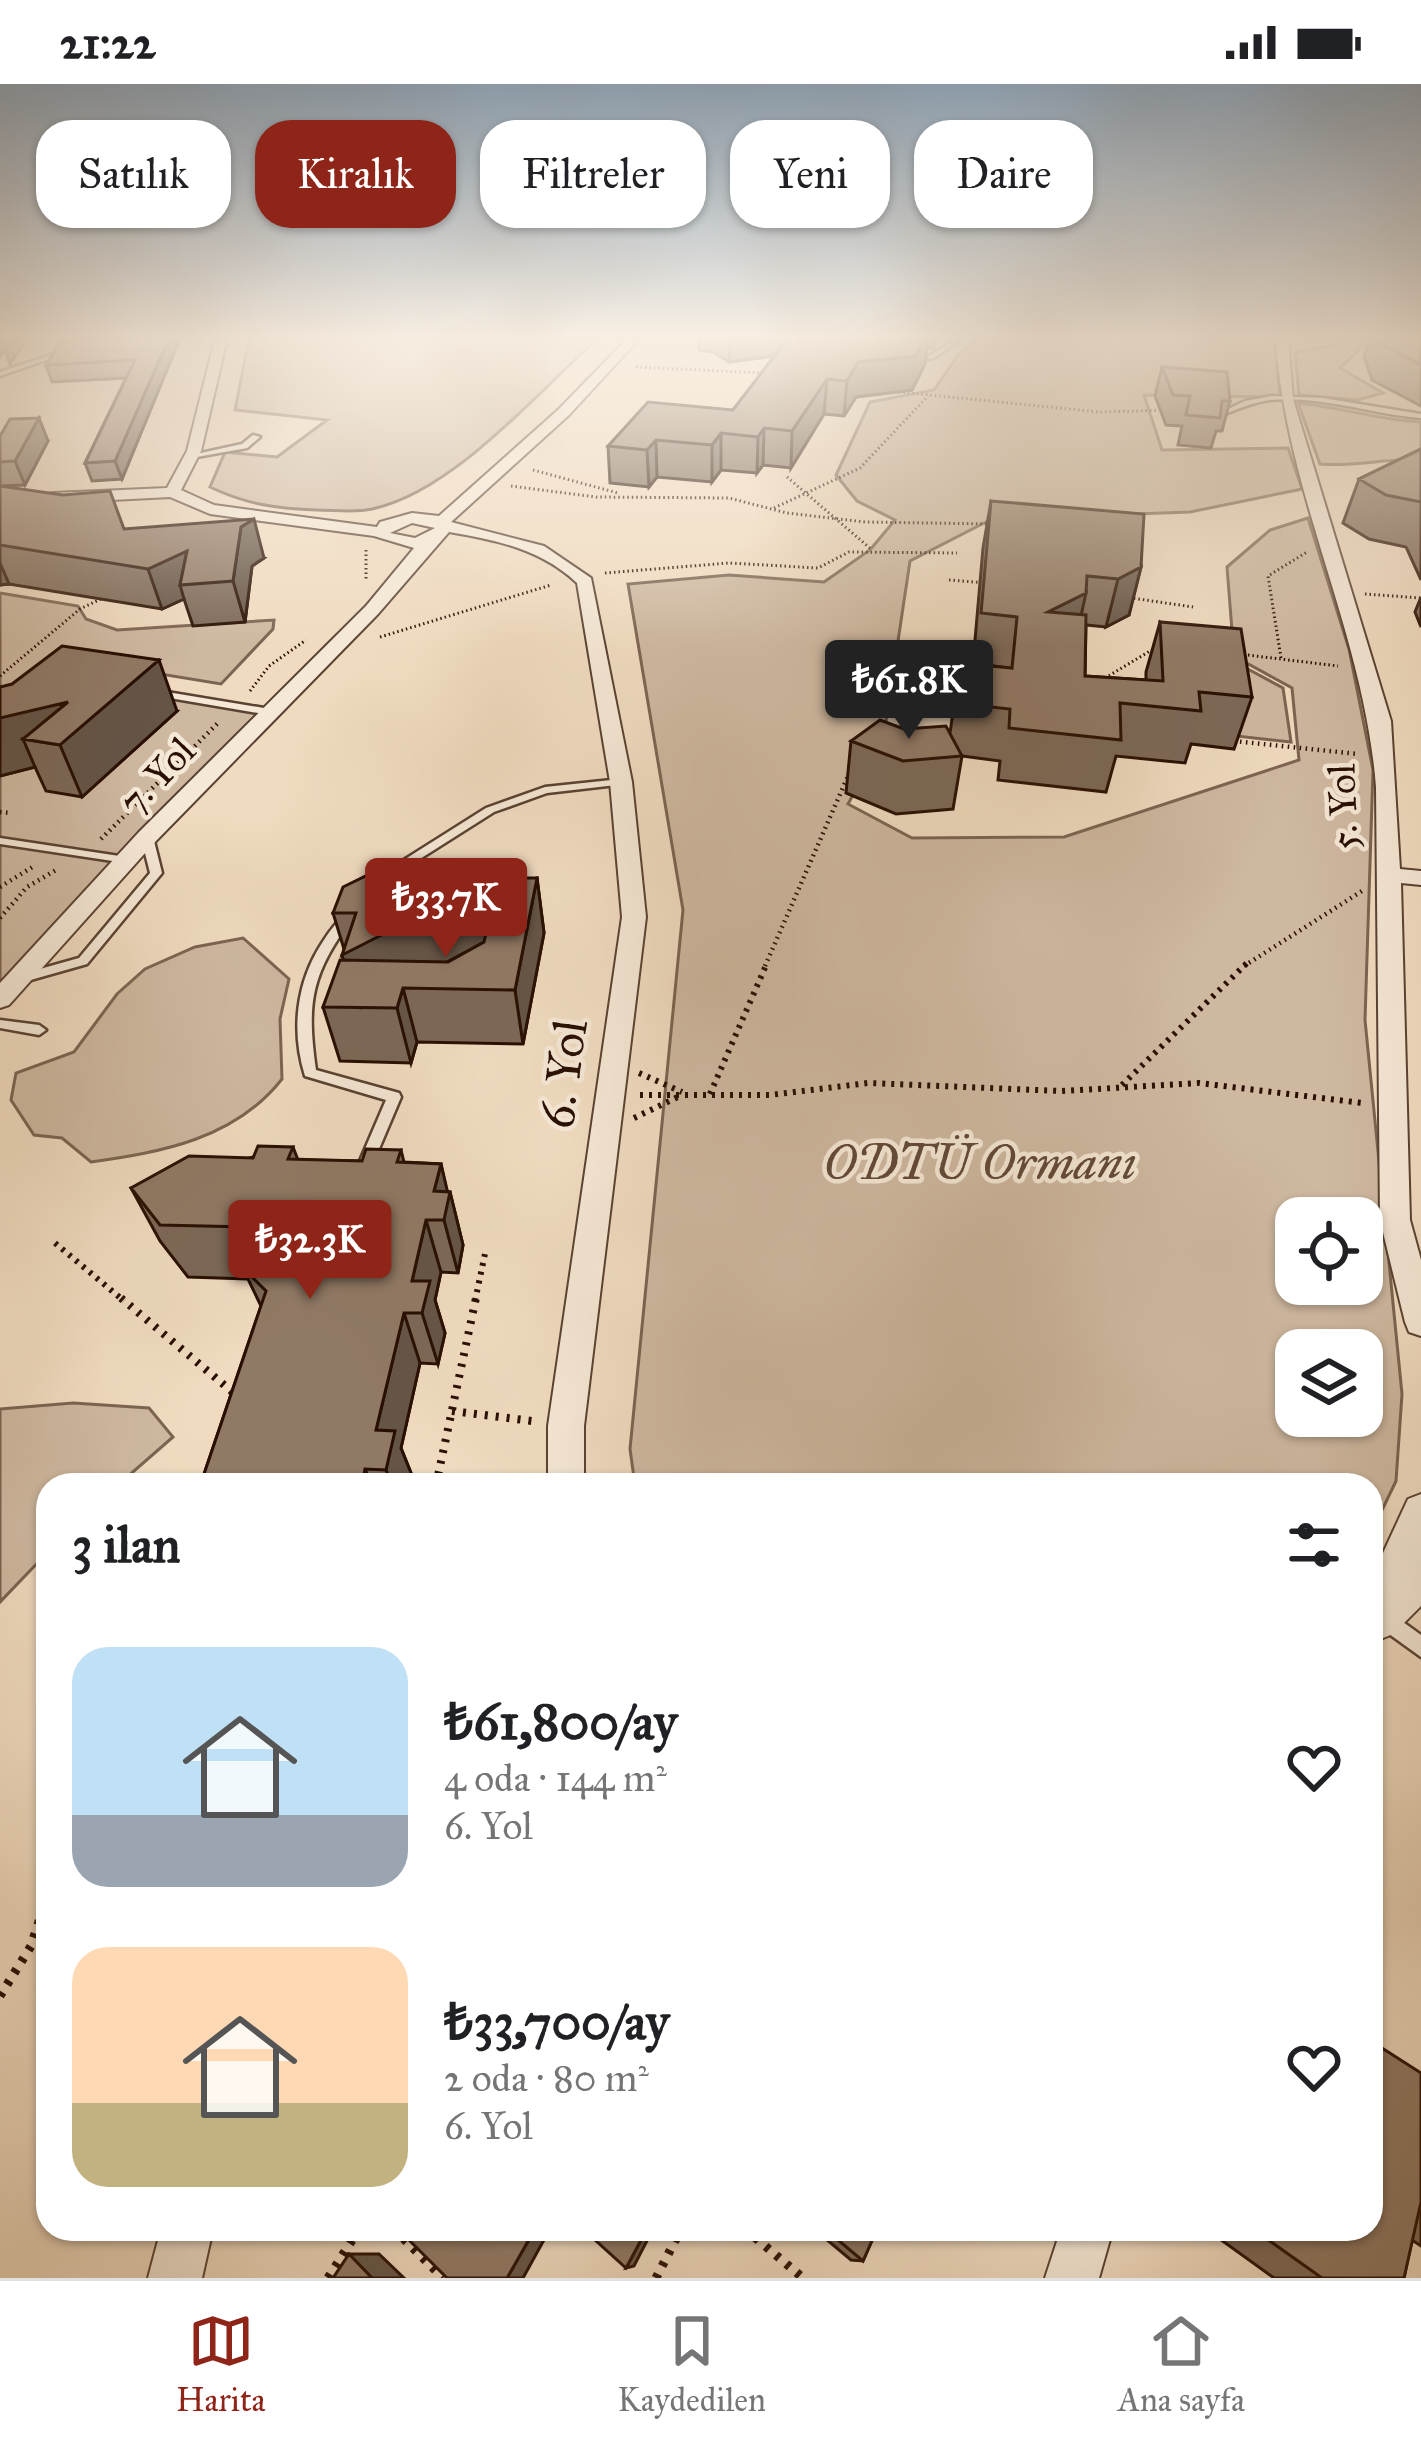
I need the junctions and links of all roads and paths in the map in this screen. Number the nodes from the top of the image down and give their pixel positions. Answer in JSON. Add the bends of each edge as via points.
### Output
{"nodes":[{"id":1,"x":195,"y":441,"type":"edge"},
{"id":2,"x":250,"y":441,"type":"edge"},
{"id":3,"x":530,"y":441,"type":"edge"},
{"id":4,"x":888,"y":441,"type":"edge"},
{"id":5,"x":1298,"y":441,"type":"edge"},
{"id":6,"x":191,"y":457,"type":"junction"},
{"id":7,"x":510,"y":462,"type":"junction"},
{"id":8,"x":787,"y":478,"type":"dead end"},
{"id":9,"x":489,"y":482,"type":"junction"},
{"id":10,"x":172,"y":492,"type":"junction"},
{"id":11,"x":627,"y":494,"type":"junction"},
{"id":12,"x":810,"y":496,"type":"junction"},
{"id":13,"x":770,"y":509,"type":"junction"},
{"id":14,"x":0,"y":510,"type":"edge"},
{"id":15,"x":835,"y":518,"type":"junction"},
{"id":16,"x":1002,"y":523,"type":"edge"},
{"id":17,"x":437,"y":532,"type":"junction"},
{"id":18,"x":388,"y":538,"type":"junction"},
{"id":19,"x":1327,"y":539,"type":"junction"},
{"id":20,"x":874,"y":552,"type":"junction"},
{"id":21,"x":958,"y":554,"type":"dead end"},
{"id":22,"x":579,"y":575,"type":"junction"},
{"id":23,"x":949,"y":580,"type":"dead end"},
{"id":24,"x":990,"y":584,"type":"edge"},
{"id":25,"x":120,"y":587,"type":"edge"},
{"id":26,"x":1342,"y":592,"type":"junction"},
{"id":27,"x":1117,"y":595,"type":"edge"},
{"id":28,"x":1421,"y":598,"type":"edge"},
{"id":29,"x":1193,"y":608,"type":"dead end"},
{"id":30,"x":372,"y":610,"type":"junction"},
{"id":31,"x":324,"y":641,"type":"junction"},
{"id":32,"x":1156,"y":646,"type":"edge"},
{"id":33,"x":1227,"y":652,"type":"edge"},
{"id":34,"x":1282,"y":658,"type":"junction"},
{"id":35,"x":1329,"y":662,"type":"dead end"},
{"id":36,"x":0,"y":676,"type":"edge"},
{"id":37,"x":1091,"y":677,"type":"edge"},
{"id":38,"x":144,"y":691,"type":"edge"},
{"id":39,"x":236,"y":706,"type":"junction"},
{"id":40,"x":270,"y":712,"type":"junction"},
{"id":41,"x":1233,"y":741,"type":"edge"},
{"id":42,"x":1384,"y":758,"type":"junction"},
{"id":43,"x":850,"y":773,"type":"dead end"},
{"id":44,"x":621,"y":782,"type":"junction"},
{"id":45,"x":0,"y":812,"type":"edge"},
{"id":46,"x":11,"y":813,"type":"dead end"},
{"id":47,"x":147,"y":837,"type":"junction"},
{"id":48,"x":0,"y":841,"type":"edge"},
{"id":49,"x":83,"y":853,"type":"junction"},
{"id":50,"x":126,"y":860,"type":"junction"},
{"id":51,"x":1388,"y":875,"type":"junction"},
{"id":52,"x":1421,"y":878,"type":"edge"},
{"id":53,"x":0,"y":918,"type":"edge"},
{"id":54,"x":17,"y":980,"type":"junction"},
{"id":55,"x":0,"y":999,"type":"edge"},
{"id":56,"x":0,"y":1024,"type":"edge"},
{"id":57,"x":39,"y":1030,"type":"dead end"},
{"id":58,"x":618,"y":1063,"type":"junction"},
{"id":59,"x":1119,"y":1088,"type":"junction"},
{"id":60,"x":685,"y":1094,"type":"junction"},
{"id":61,"x":710,"y":1094,"type":"junction"},
{"id":62,"x":613,"y":1096,"type":"junction"},
{"id":63,"x":1391,"y":1107,"type":"junction"},
{"id":64,"x":607,"y":1131,"type":"junction"},
{"id":65,"x":364,"y":1168,"type":"edge"},
{"id":66,"x":56,"y":1243,"type":"dead end"},
{"id":67,"x":486,"y":1249,"type":"dead end"},
{"id":68,"x":1416,"y":1292,"type":"edge"},
{"id":69,"x":1421,"y":1322,"type":"edge"},
{"id":70,"x":248,"y":1405,"type":"edge"},
{"id":71,"x":452,"y":1411,"type":"junction"},
{"id":72,"x":566,"y":1426,"type":"junction"},
{"id":73,"x":439,"y":1473,"type":"edge"},
{"id":74,"x":566,"y":1473,"type":"edge"},
{"id":75,"x":1421,"y":1511,"type":"edge"},
{"id":76,"x":1421,"y":1579,"type":"edge"},
{"id":77,"x":1383,"y":1604,"type":"edge"},
{"id":78,"x":1383,"y":1615,"type":"edge"},
{"id":79,"x":1383,"y":1627,"type":"edge"},
{"id":80,"x":1421,"y":1647,"type":"edge"},
{"id":81,"x":36,"y":1933,"type":"edge"},
{"id":82,"x":0,"y":1996,"type":"edge"},
{"id":83,"x":185,"y":2241,"type":"edge"},
{"id":84,"x":351,"y":2241,"type":"edge"},
{"id":85,"x":406,"y":2241,"type":"edge"},
{"id":86,"x":675,"y":2241,"type":"edge"},
{"id":87,"x":759,"y":2241,"type":"edge"},
{"id":88,"x":1083,"y":2241,"type":"edge"},
{"id":89,"x":175,"y":2278,"type":"edge"},
{"id":90,"x":328,"y":2278,"type":"edge"},
{"id":91,"x":443,"y":2278,"type":"edge"},
{"id":92,"x":656,"y":2278,"type":"edge"},
{"id":93,"x":803,"y":2278,"type":"edge"},
{"id":94,"x":1072,"y":2278,"type":"edge"}],
"edges":[{"from":1,"to":6,"type":"street"},
{"from":2,"to":6,"type":"lane"},
{"from":3,"to":7,"type":"street","name":"7. Yol"},
{"from":4,"to":12,"type":"path","via":[[865,465]]},
{"from":5,"to":19,"type":"street","name":"5. Yol"},
{"from":6,"to":10,"type":"street"},
{"from":7,"to":9,"type":"street","name":"7. Yol"},
{"from":7,"to":11,"type":"path"},
{"from":7,"to":18,"type":"street","name":"7. Yol"},
{"from":8,"to":12,"type":"path"},
{"from":9,"to":11,"type":"path"},
{"from":9,"to":17,"type":"street","name":"7. Yol"},
{"from":10,"to":14,"type":"street","via":[[53,498]]},
{"from":10,"to":18,"type":"street","via":[[210,509]]},
{"from":11,"to":13,"type":"path","via":[[729,498]]},
{"from":12,"to":13,"type":"path"},
{"from":12,"to":15,"type":"path"},
{"from":13,"to":15,"type":"path"},
{"from":15,"to":16,"type":"path"},
{"from":15,"to":20,"type":"path"},
{"from":17,"to":18,"type":"street"},
{"from":17,"to":18,"type":"street","via":[[399,543]]},
{"from":17,"to":22,"type":"street","via":[[547,555]]},
{"from":17,"to":30,"type":"street","name":"7. Yol"},
{"from":18,"to":30,"type":"street"},
{"from":19,"to":26,"type":"street","name":"5. Yol"},
{"from":19,"to":34,"type":"path","via":[[1268,576]]},
{"from":20,"to":21,"type":"path"},
{"from":20,"to":22,"type":"path","via":[[849,552],[818,568],[729,563]]},
{"from":22,"to":31,"type":"path"},
{"from":22,"to":44,"type":"street","name":"6. Yol"},
{"from":23,"to":24,"type":"path"},
{"from":25,"to":36,"type":"path","via":[[80,609]]},
{"from":26,"to":28,"type":"path"},
{"from":26,"to":42,"type":"street","name":"5. Yol","via":[[1370,677]]},
{"from":27,"to":29,"type":"path"},
{"from":30,"to":31,"type":"street","name":"7. Yol"},
{"from":31,"to":39,"type":"path","via":[[269,666]]},
{"from":31,"to":40,"type":"street","name":"7. Yol"},
{"from":32,"to":37,"type":"path","via":[[1108,678]]},
{"from":33,"to":34,"type":"path"},
{"from":34,"to":35,"type":"path"},
{"from":38,"to":39,"type":"lane"},
{"from":39,"to":40,"type":"lane"},
{"from":39,"to":49,"type":"path"},
{"from":40,"to":47,"type":"street","name":"7. Yol"},
{"from":41,"to":42,"type":"path"},
{"from":42,"to":51,"type":"street","name":"5. Yol"},
{"from":43,"to":61,"type":"path"},
{"from":44,"to":58,"type":"street","name":"6. Yol","via":[[634,917]]},
{"from":44,"to":65,"type":"lane","via":[[545,790],[429,844],[374,882],[318,954],[301,1016],[310,1073],[394,1097]]},
{"from":45,"to":46,"type":"path"},
{"from":47,"to":50,"type":"street","name":"7. Yol"},
{"from":47,"to":54,"type":"lane","via":[[156,873],[83,961]]},
{"from":48,"to":49,"type":"lane"},
{"from":49,"to":50,"type":"lane"},
{"from":49,"to":53,"type":"path","via":[[27,887]]},
{"from":50,"to":54,"type":"street","name":"7. Yol"},
{"from":51,"to":52,"type":"street"},
{"from":51,"to":59,"type":"path","via":[[1246,964]]},
{"from":51,"to":63,"type":"street","name":"5. Yol"},
{"from":54,"to":55,"type":"street","name":"7. Yol"},
{"from":56,"to":57,"type":"lane"},
{"from":58,"to":60,"type":"path"},
{"from":58,"to":62,"type":"street","name":"6. Yol"},
{"from":59,"to":61,"type":"path","via":[[868,1083]]},
{"from":59,"to":63,"type":"path","via":[[1199,1083]]},
{"from":60,"to":61,"type":"path"},
{"from":60,"to":62,"type":"path"},
{"from":60,"to":64,"type":"path"},
{"from":62,"to":64,"type":"street","name":"6. Yol"},
{"from":63,"to":68,"type":"street","name":"5. Yol","via":[[1395,1220]]},
{"from":64,"to":72,"type":"street","name":"6. Yol"},
{"from":66,"to":70,"type":"path"},
{"from":67,"to":71,"type":"path"},
{"from":68,"to":69,"type":"street","name":"5. Yol"},
{"from":71,"to":72,"type":"path"},
{"from":71,"to":73,"type":"path"},
{"from":72,"to":74,"type":"street","name":"6. Yol"},
{"from":75,"to":77,"type":"street"},
{"from":76,"to":78,"type":"street"},
{"from":79,"to":80,"type":"lane"},
{"from":81,"to":82,"type":"path"},
{"from":83,"to":89,"type":"street"},
{"from":84,"to":90,"type":"path"},
{"from":85,"to":91,"type":"path"},
{"from":86,"to":92,"type":"path"},
{"from":87,"to":93,"type":"path"},
{"from":88,"to":94,"type":"street"}]}
